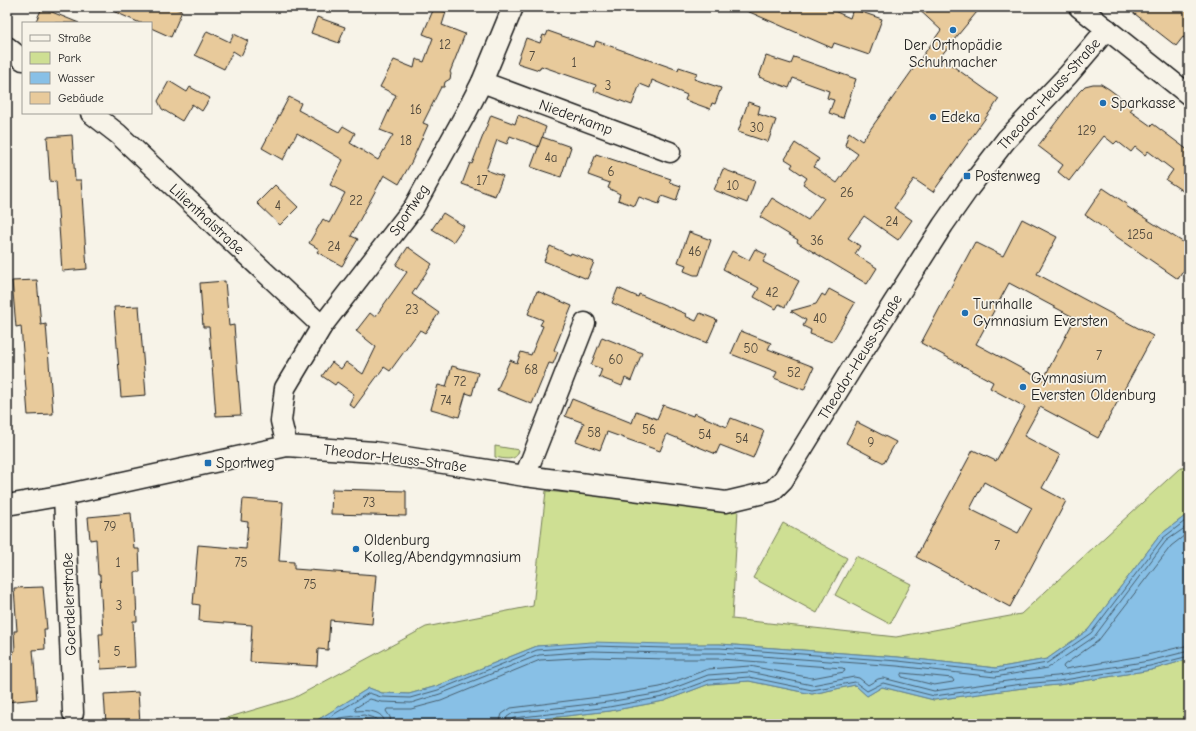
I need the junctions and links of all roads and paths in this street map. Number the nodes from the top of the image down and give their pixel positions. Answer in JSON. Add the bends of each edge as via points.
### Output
{"nodes":[{"id":1,"x":513,"y":7,"type":"edge"},
{"id":2,"x":1079,"y":7,"type":"edge"},
{"id":3,"x":1107,"y":29,"type":"junction"},
{"id":4,"x":7,"y":47,"type":"edge"},
{"id":5,"x":22,"y":59,"type":"edge"},
{"id":6,"x":482,"y":82,"type":"junction"},
{"id":7,"x":1189,"y":95,"type":"edge"},
{"id":8,"x":92,"y":114,"type":"edge"},
{"id":9,"x":670,"y":152,"type":"dead end"},
{"id":10,"x":585,"y":323,"type":"dead end"},
{"id":11,"x":322,"y":326,"type":"junction"},
{"id":12,"x":287,"y":446,"type":"junction"},
{"id":13,"x":525,"y":476,"type":"junction"},
{"id":14,"x":64,"y":495,"type":"junction"},
{"id":15,"x":7,"y":505,"type":"edge"},
{"id":16,"x":73,"y":713,"type":"dead end"}],
"edges":[{"from":1,"to":6,"type":"street","name":"Sportweg"},
{"from":2,"to":3,"type":"street"},
{"from":3,"to":7,"type":"street"},
{"from":3,"to":13,"type":"street","name":"Theodor-Heuss-Straße","via":[[1068,75],[1006,140],[969,188],[856,361],[783,480],[772,491],[726,502]]},
{"from":4,"to":5,"type":"street"},
{"from":6,"to":9,"type":"street","name":"Niederkamp"},
{"from":6,"to":11,"type":"street","name":"Sportweg","via":[[414,208]]},
{"from":8,"to":11,"type":"street","name":"Lilienthalstraße","via":[[118,134]]},
{"from":10,"to":13,"type":"street"},
{"from":11,"to":12,"type":"street","name":"Sportweg","via":[[285,388],[281,420]]},
{"from":12,"to":13,"type":"street","name":"Theodor-Heuss-Straße","via":[[374,452]]},
{"from":12,"to":14,"type":"street","name":"Theodor-Heuss-Straße"},
{"from":14,"to":15,"type":"street","name":"Theodor-Heuss-Straße"},
{"from":14,"to":16,"type":"street","name":"Goerdelerstraße"}]}
